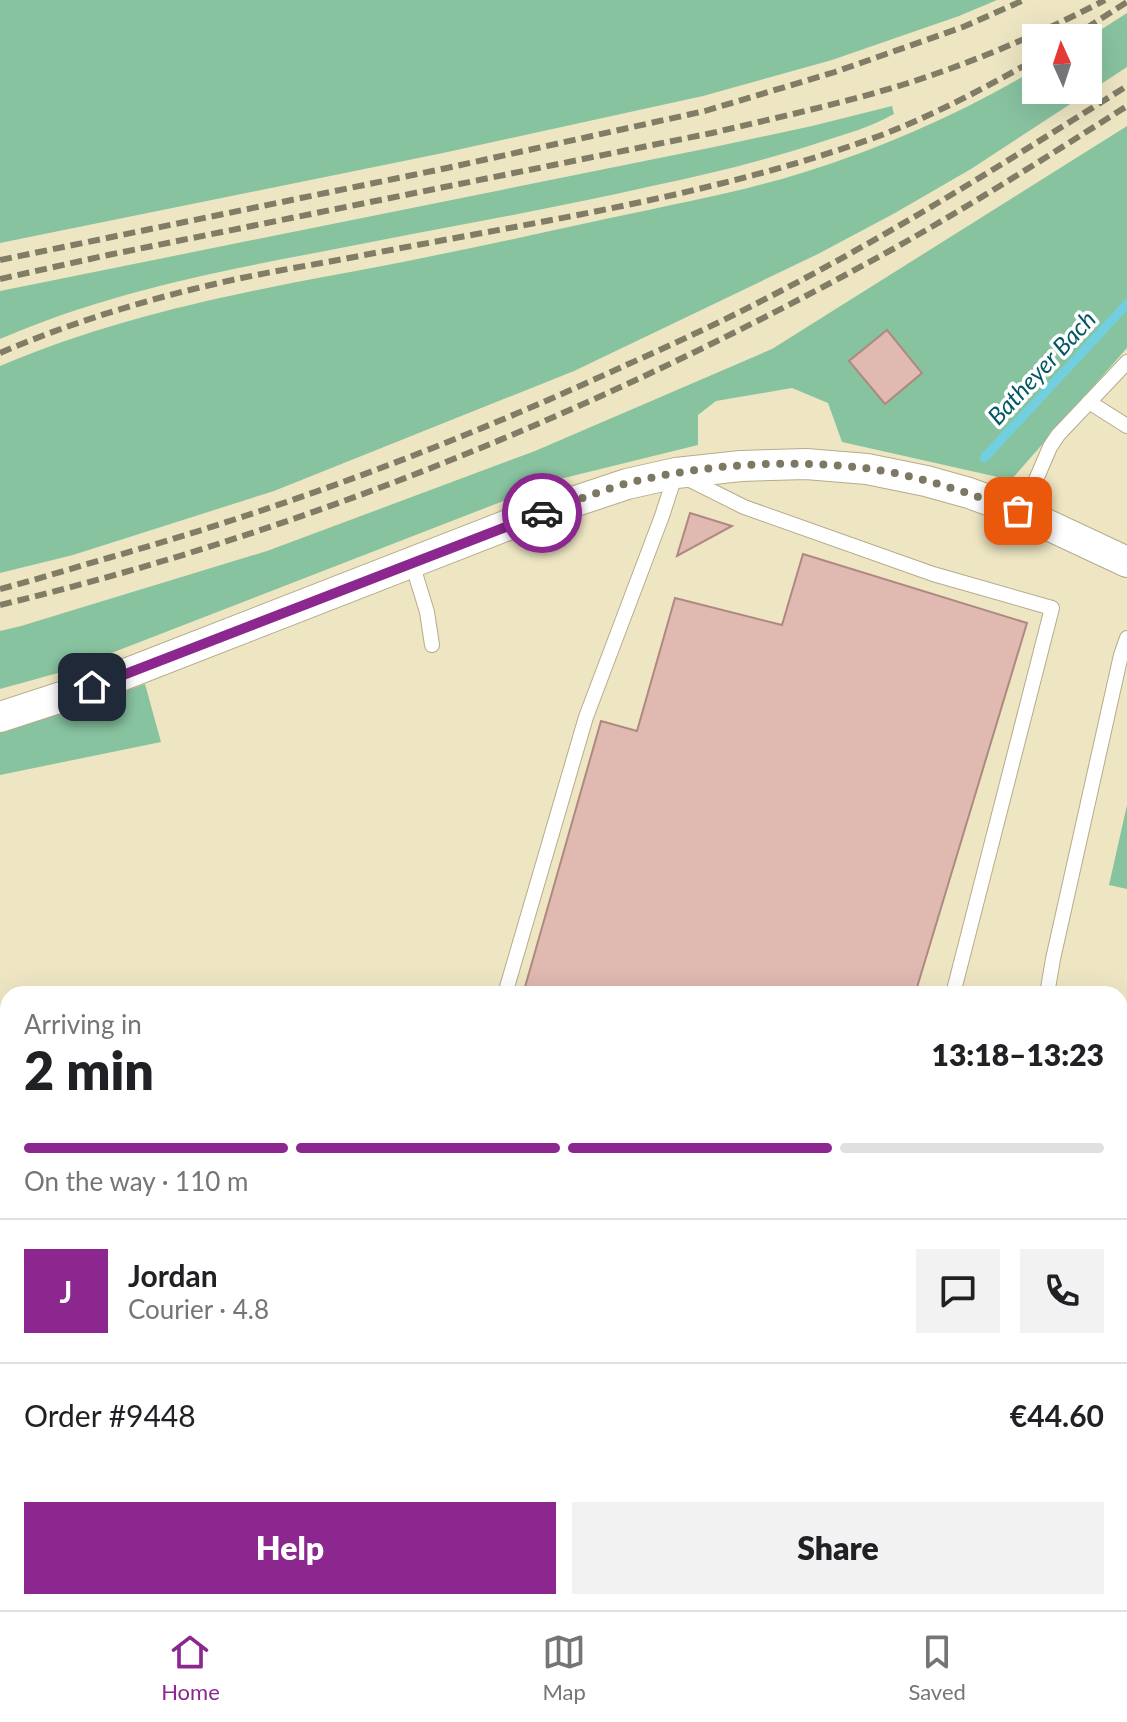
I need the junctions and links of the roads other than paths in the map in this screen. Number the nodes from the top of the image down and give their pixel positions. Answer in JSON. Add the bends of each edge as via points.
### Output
{"nodes":[{"id":1,"x":1127,"y":362,"type":"edge"},
{"id":2,"x":1089,"y":402,"type":"junction"},
{"id":3,"x":1127,"y":426,"type":"edge"},
{"id":4,"x":676,"y":473,"type":"junction"},
{"id":5,"x":1018,"y":511,"type":"junction"},
{"id":6,"x":1127,"y":562,"type":"edge"},
{"id":7,"x":412,"y":563,"type":"junction"},
{"id":8,"x":1127,"y":638,"type":"edge"},
{"id":9,"x":432,"y":645,"type":"dead end"},
{"id":10,"x":0,"y":717,"type":"edge"},
{"id":11,"x":507,"y":986,"type":"edge"},
{"id":12,"x":955,"y":986,"type":"edge"},
{"id":13,"x":1048,"y":986,"type":"edge"}],
"edges":[{"from":1,"to":2,"type":"lane"},
{"from":2,"to":3,"type":"lane"},
{"from":2,"to":5,"type":"lane","via":[[1050,447]]},
{"from":4,"to":5,"type":"street","via":[[806,464],[867,469],[926,481]]},
{"from":4,"to":7,"type":"street","via":[[531,516]]},
{"from":4,"to":11,"type":"lane","via":[[586,717]]},
{"from":4,"to":12,"type":"lane","via":[[744,507],[933,574],[1052,608]]},
{"from":5,"to":6,"type":"street"},
{"from":7,"to":9,"type":"lane"},
{"from":7,"to":10,"type":"street","via":[[92,687]]},
{"from":8,"to":13,"type":"lane"}]}
